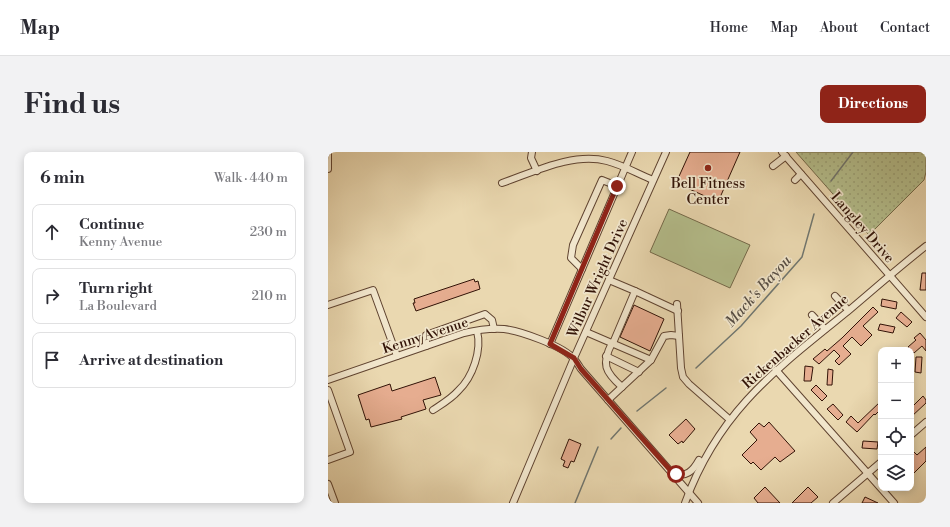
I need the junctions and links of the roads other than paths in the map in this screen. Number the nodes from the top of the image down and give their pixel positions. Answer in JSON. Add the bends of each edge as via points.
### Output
{"nodes":[{"id":1,"x":328,"y":152,"type":"edge"},
{"id":2,"x":532,"y":152,"type":"edge"},
{"id":3,"x":586,"y":152,"type":"edge"},
{"id":4,"x":632,"y":152,"type":"edge"},
{"id":5,"x":666,"y":152,"type":"edge"},
{"id":6,"x":784,"y":154,"type":"edge"},
{"id":7,"x":589,"y":159,"type":"junction"},
{"id":8,"x":773,"y":166,"type":"dead end"},
{"id":9,"x":625,"y":168,"type":"junction"},
{"id":10,"x":328,"y":169,"type":"edge"},
{"id":11,"x":537,"y":171,"type":"junction"},
{"id":12,"x":802,"y":174,"type":"junction"},
{"id":13,"x":653,"y":180,"type":"junction"},
{"id":14,"x":795,"y":180,"type":"dead end"},
{"id":15,"x":502,"y":183,"type":"dead end"},
{"id":16,"x":617,"y":186,"type":"junction"},
{"id":17,"x":926,"y":246,"type":"edge"},
{"id":18,"x":582,"y":269,"type":"junction"},
{"id":19,"x":890,"y":276,"type":"junction"},
{"id":20,"x":609,"y":280,"type":"junction"},
{"id":21,"x":635,"y":291,"type":"junction"},
{"id":22,"x":835,"y":296,"type":"dead end"},
{"id":23,"x":678,"y":304,"type":"dead end"},
{"id":24,"x":328,"y":305,"type":"edge"},
{"id":25,"x":848,"y":310,"type":"junction"},
{"id":26,"x":678,"y":311,"type":"junction"},
{"id":27,"x":812,"y":315,"type":"dead end"},
{"id":28,"x":926,"y":317,"type":"edge"},
{"id":29,"x":494,"y":329,"type":"junction"},
{"id":30,"x":825,"y":329,"type":"junction"},
{"id":31,"x":477,"y":330,"type":"junction"},
{"id":32,"x":586,"y":332,"type":"junction"},
{"id":33,"x":679,"y":336,"type":"junction"},
{"id":34,"x":612,"y":343,"type":"junction"},
{"id":35,"x":550,"y":344,"type":"junction"},
{"id":36,"x":426,"y":346,"type":"junction"},
{"id":37,"x":397,"y":356,"type":"junction"},
{"id":38,"x":606,"y":356,"type":"junction"},
{"id":39,"x":574,"y":358,"type":"junction"},
{"id":40,"x":652,"y":360,"type":"junction"},
{"id":41,"x":776,"y":370,"type":"junction"},
{"id":42,"x":639,"y":372,"type":"junction"},
{"id":43,"x":328,"y":380,"type":"edge"},
{"id":44,"x":622,"y":387,"type":"junction"},
{"id":45,"x":328,"y":390,"type":"edge"},
{"id":46,"x":608,"y":400,"type":"junction"},
{"id":47,"x":433,"y":410,"type":"dead end"},
{"id":48,"x":730,"y":419,"type":"junction"},
{"id":49,"x":926,"y":422,"type":"edge"},
{"id":50,"x":914,"y":433,"type":"edge"},
{"id":51,"x":708,"y":451,"type":"junction"},
{"id":52,"x":328,"y":460,"type":"edge"},
{"id":53,"x":878,"y":465,"type":"edge"},
{"id":54,"x":672,"y":472,"type":"junction"},
{"id":55,"x":868,"y":473,"type":"junction"},
{"id":56,"x":328,"y":484,"type":"edge"},
{"id":57,"x":329,"y":491,"type":"edge"},
{"id":58,"x":689,"y":492,"type":"junction"},
{"id":59,"x":335,"y":503,"type":"edge"},
{"id":60,"x":513,"y":503,"type":"edge"},
{"id":61,"x":684,"y":503,"type":"edge"},
{"id":62,"x":698,"y":503,"type":"edge"},
{"id":63,"x":833,"y":503,"type":"edge"},
{"id":64,"x":894,"y":503,"type":"edge"}],
"edges":[{"from":1,"to":10,"type":"street"},
{"from":2,"to":11,"type":"street","via":[[531,158]]},
{"from":3,"to":7,"type":"street"},
{"from":4,"to":9,"type":"street"},
{"from":5,"to":13,"type":"street","name":"Wilbur Wright Drive"},
{"from":6,"to":8,"type":"street"},
{"from":6,"to":12,"type":"street","name":"Langley Drive"},
{"from":7,"to":9,"type":"street","via":[[608,161]]},
{"from":7,"to":11,"type":"street","via":[[573,160]]},
{"from":9,"to":13,"type":"street"},
{"from":9,"to":16,"type":"street"},
{"from":11,"to":15,"type":"street"},
{"from":12,"to":14,"type":"street"},
{"from":12,"to":19,"type":"street","name":"Langley Drive"},
{"from":13,"to":20,"type":"street","name":"Wilbur Wright Drive"},
{"from":16,"to":18,"type":"street"},
{"from":16,"to":18,"type":"street","via":[[602,180],[573,245],[572,258]]},
{"from":17,"to":19,"type":"street","name":"Rickenbacker Avenue"},
{"from":18,"to":35,"type":"street"},
{"from":19,"to":25,"type":"street","name":"Rickenbacker Avenue"},
{"from":19,"to":28,"type":"street","name":"Langley Drive"},
{"from":20,"to":21,"type":"street"},
{"from":20,"to":32,"type":"street","name":"Wilbur Wright Drive"},
{"from":21,"to":26,"type":"street"},
{"from":21,"to":34,"type":"street"},
{"from":22,"to":25,"type":"street"},
{"from":23,"to":26,"type":"street"},
{"from":24,"to":37,"type":"street","via":[[373,290]]},
{"from":25,"to":30,"type":"street","name":"Rickenbacker Avenue"},
{"from":26,"to":33,"type":"street"},
{"from":27,"to":30,"type":"street"},
{"from":29,"to":31,"type":"street","name":"Kenny Avenue"},
{"from":29,"to":35,"type":"street","name":"Kenny Avenue","via":[[520,332]]},
{"from":29,"to":36,"type":"street","via":[[492,320],[485,314],[426,334]]},
{"from":30,"to":41,"type":"street","name":"Rickenbacker Avenue"},
{"from":31,"to":36,"type":"street","name":"Kenny Avenue"},
{"from":31,"to":47,"type":"street","via":[[479,349],[465,382],[459,391]]},
{"from":32,"to":34,"type":"street"},
{"from":32,"to":39,"type":"street","name":"Wilbur Wright Drive"},
{"from":33,"to":40,"type":"street","via":[[664,336]]},
{"from":33,"to":48,"type":"street","via":[[681,368],[685,379]]},
{"from":34,"to":38,"type":"street"},
{"from":34,"to":40,"type":"street"},
{"from":35,"to":39,"type":"street","name":"Kenny Avenue"},
{"from":36,"to":37,"type":"street","name":"Kenny Avenue"},
{"from":37,"to":43,"type":"street","name":"Kenny Avenue"},
{"from":38,"to":42,"type":"street"},
{"from":38,"to":44,"type":"street","via":[[611,377]]},
{"from":39,"to":46,"type":"street","name":"Kenny Avenue"},
{"from":39,"to":60,"type":"street","name":"Wilbur Wright Drive"},
{"from":40,"to":42,"type":"street"},
{"from":41,"to":48,"type":"street","name":"Rickenbacker Avenue","via":[[752,392]]},
{"from":41,"to":55,"type":"street"},
{"from":42,"to":44,"type":"street"},
{"from":44,"to":46,"type":"street"},
{"from":45,"to":52,"type":"street","via":[[350,452]]},
{"from":46,"to":54,"type":"street","name":"Kenny Avenue"},
{"from":48,"to":51,"type":"street","name":"Rickenbacker Avenue"},
{"from":49,"to":50,"type":"street"},
{"from":51,"to":54,"type":"street","via":[[689,473],[681,475]]},
{"from":51,"to":58,"type":"street","name":"Rickenbacker Avenue"},
{"from":53,"to":55,"type":"street"},
{"from":54,"to":58,"type":"street","name":"Kenny Avenue"},
{"from":55,"to":63,"type":"street"},
{"from":55,"to":64,"type":"street"},
{"from":56,"to":57,"type":"street"},
{"from":57,"to":59,"type":"street"},
{"from":58,"to":61,"type":"street","name":"Rickenbacker Avenue"},
{"from":58,"to":62,"type":"street","name":"Kenny Avenue"}]}
